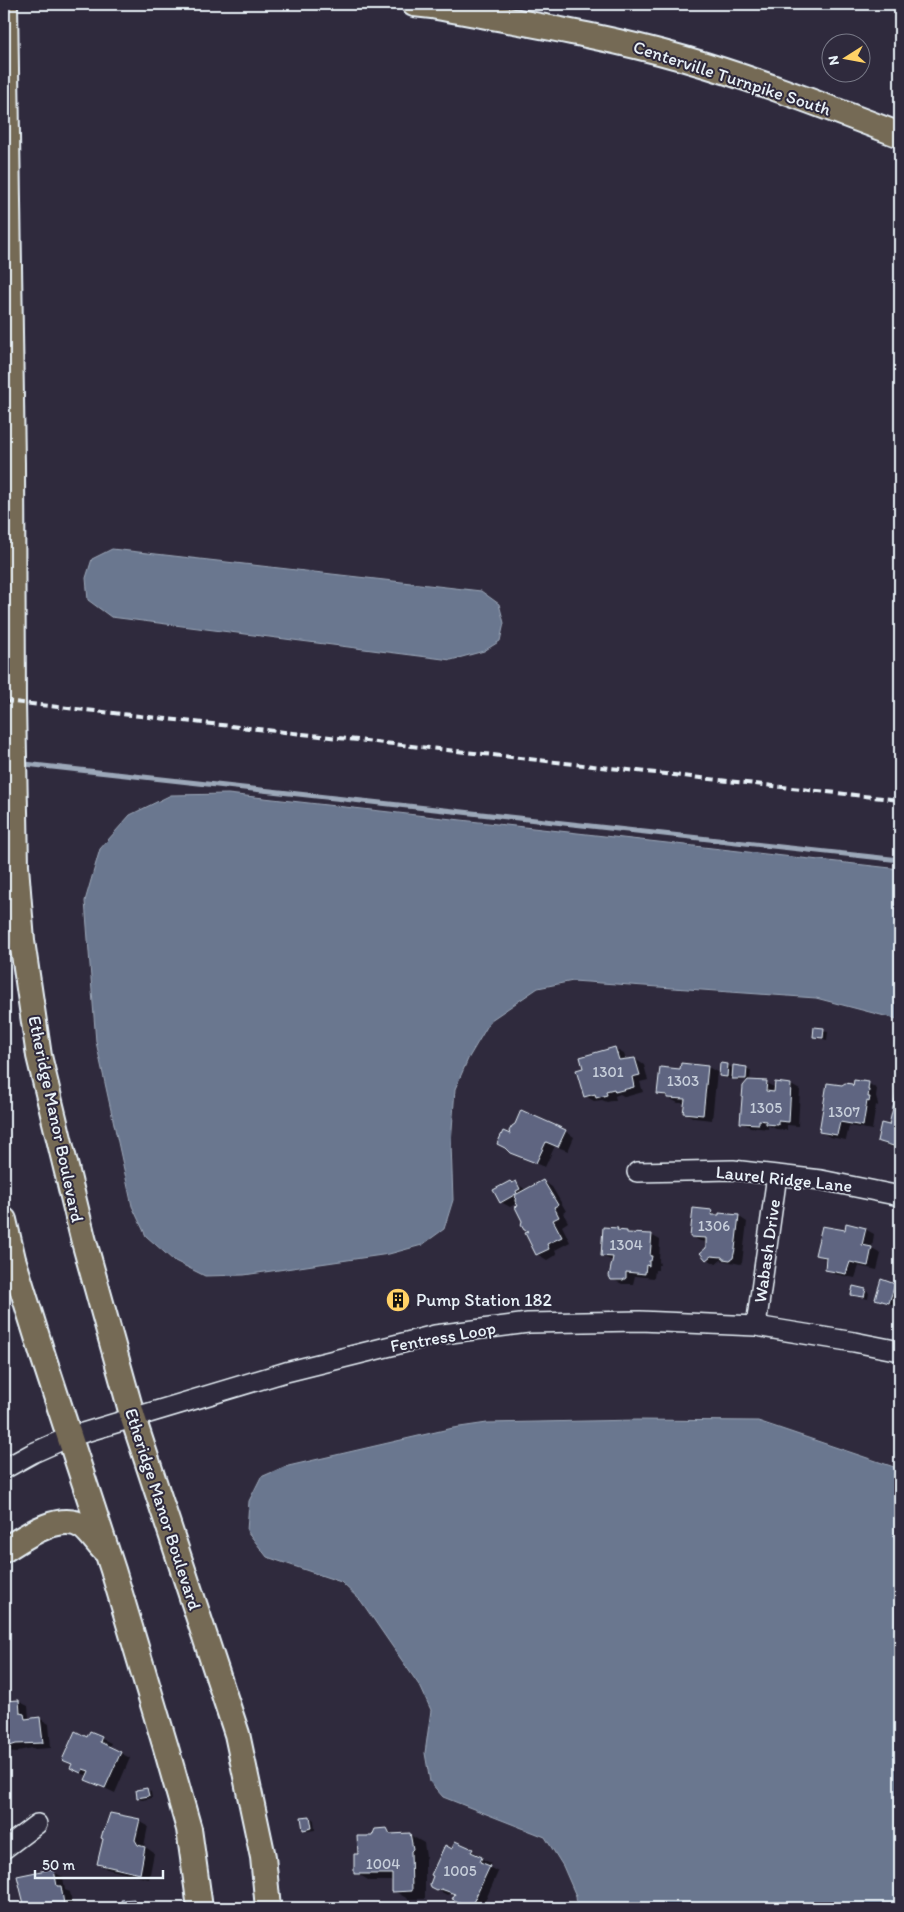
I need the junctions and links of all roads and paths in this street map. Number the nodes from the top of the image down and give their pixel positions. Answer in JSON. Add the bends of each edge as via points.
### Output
{"nodes":[{"id":1,"x":5,"y":4,"type":"edge"},
{"id":2,"x":414,"y":4,"type":"edge"},
{"id":3,"x":900,"y":135,"type":"edge"},
{"id":4,"x":7,"y":367,"type":"edge"},
{"id":5,"x":13,"y":942,"type":"edge"},
{"id":6,"x":637,"y":1172,"type":"dead end"},
{"id":7,"x":777,"y":1175,"type":"junction"},
{"id":8,"x":900,"y":1196,"type":"edge"},
{"id":9,"x":4,"y":1220,"type":"edge"},
{"id":10,"x":756,"y":1326,"type":"junction"},
{"id":11,"x":900,"y":1351,"type":"edge"},
{"id":12,"x":132,"y":1418,"type":"junction"},
{"id":13,"x":69,"y":1437,"type":"junction"},
{"id":14,"x":4,"y":1469,"type":"edge"},
{"id":15,"x":4,"y":1550,"type":"edge"},
{"id":16,"x":108,"y":1554,"type":"junction"},
{"id":17,"x":37,"y":1824,"type":"dead end"},
{"id":18,"x":4,"y":1849,"type":"edge"},
{"id":19,"x":200,"y":1908,"type":"edge"},
{"id":20,"x":268,"y":1908,"type":"edge"}],
"edges":[{"from":1,"to":4,"type":"main road","name":"Etheridge Manor Boulevard"},
{"from":2,"to":3,"type":"main road","name":"Centerville Turnpike South","via":[[684,58],[771,86]]},
{"from":4,"to":5,"type":"main road","name":"Etheridge Manor Boulevard","via":[[16,866]]},
{"from":5,"to":12,"type":"main road","name":"Etheridge Manor Boulevard","via":[[83,1238]]},
{"from":6,"to":7,"type":"street","name":"Laurel Ridge Lane","via":[[733,1170]]},
{"from":7,"to":8,"type":"street","name":"Laurel Ridge Lane","via":[[822,1180]]},
{"from":7,"to":10,"type":"street","name":"Wabash Drive"},
{"from":9,"to":13,"type":"main road"},
{"from":10,"to":11,"type":"street","name":"Fentress Loop"},
{"from":10,"to":12,"type":"street","name":"Fentress Loop","via":[[640,1321],[537,1323],[435,1334],[286,1372]]},
{"from":12,"to":13,"type":"street","name":"Fentress Loop"},
{"from":12,"to":20,"type":"main road","name":"Etheridge Manor Boulevard","via":[[237,1734],[263,1857]]},
{"from":13,"to":14,"type":"street","name":"Fentress Loop"},
{"from":13,"to":16,"type":"main road"},
{"from":15,"to":16,"type":"main road","via":[[55,1523],[69,1522],[82,1526]]},
{"from":16,"to":19,"type":"main road","via":[[189,1829]]},
{"from":17,"to":18,"type":"street"}]}
